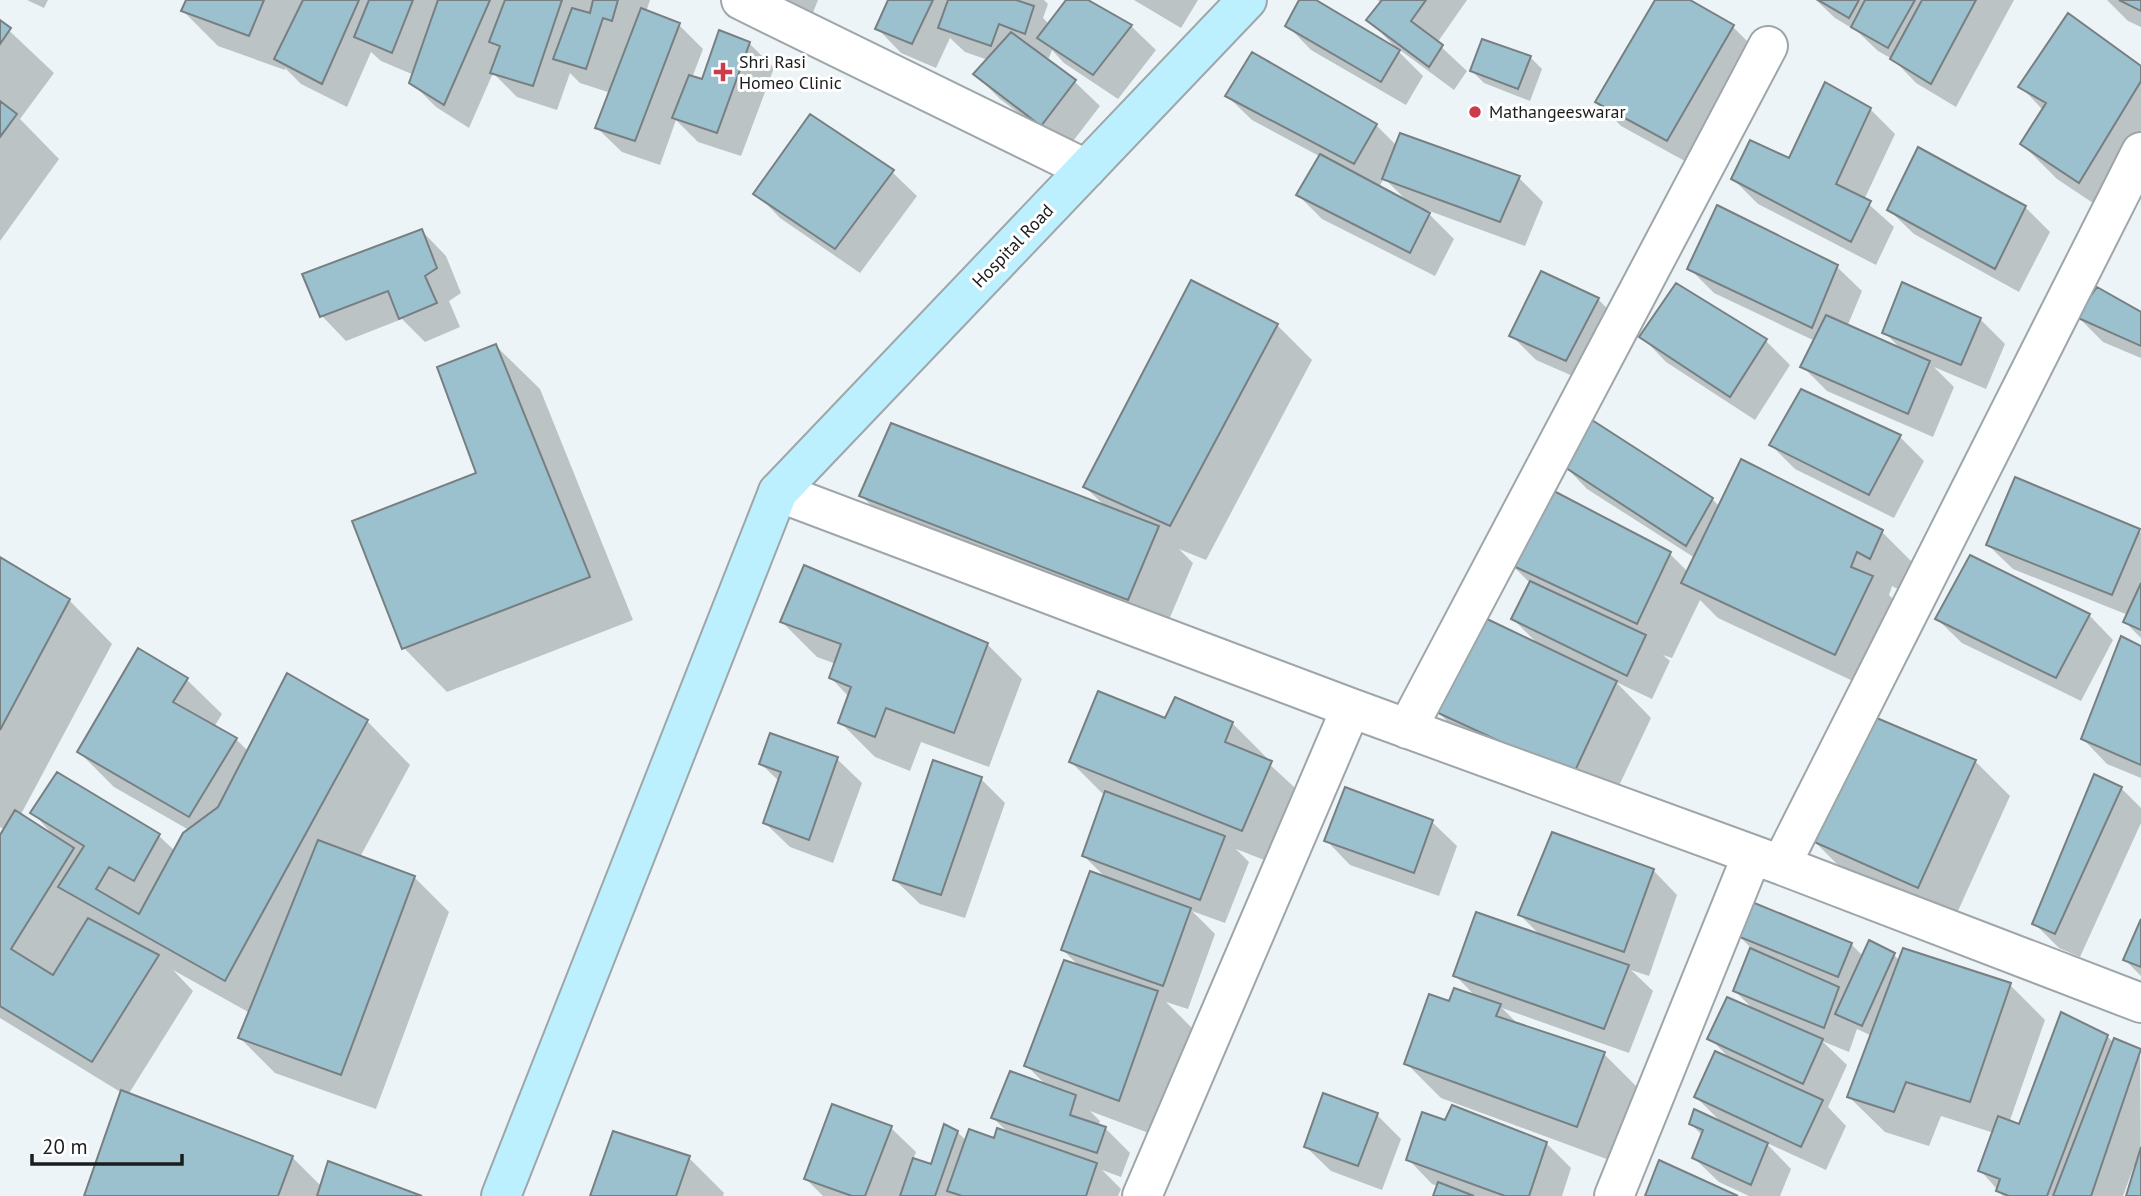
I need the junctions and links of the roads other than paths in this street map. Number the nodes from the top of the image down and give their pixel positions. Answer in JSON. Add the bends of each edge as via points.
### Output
{"nodes":[{"id":1,"x":741,"y":0,"type":"edge"},
{"id":2,"x":1247,"y":0,"type":"edge"},
{"id":3,"x":1768,"y":46,"type":"dead end"},
{"id":4,"x":2141,"y":152,"type":"edge"},
{"id":5,"x":1086,"y":169,"type":"junction"},
{"id":6,"x":778,"y":492,"type":"junction"},
{"id":7,"x":1351,"y":708,"type":"junction"},
{"id":8,"x":1407,"y":729,"type":"junction"},
{"id":9,"x":1766,"y":860,"type":"junction"},
{"id":10,"x":2141,"y":1003,"type":"edge"},
{"id":11,"x":501,"y":1196,"type":"edge"},
{"id":12,"x":1142,"y":1196,"type":"edge"},
{"id":13,"x":1614,"y":1196,"type":"edge"}],
"edges":[{"from":1,"to":5,"type":"street"},
{"from":2,"to":5,"type":"main road","name":"Hospital Road"},
{"from":3,"to":8,"type":"street"},
{"from":4,"to":9,"type":"street"},
{"from":5,"to":6,"type":"main road","name":"Hospital Road"},
{"from":6,"to":7,"type":"street"},
{"from":6,"to":11,"type":"main road"},
{"from":7,"to":8,"type":"street"},
{"from":7,"to":12,"type":"street"},
{"from":8,"to":9,"type":"street"},
{"from":9,"to":10,"type":"street"},
{"from":9,"to":13,"type":"street"}]}
